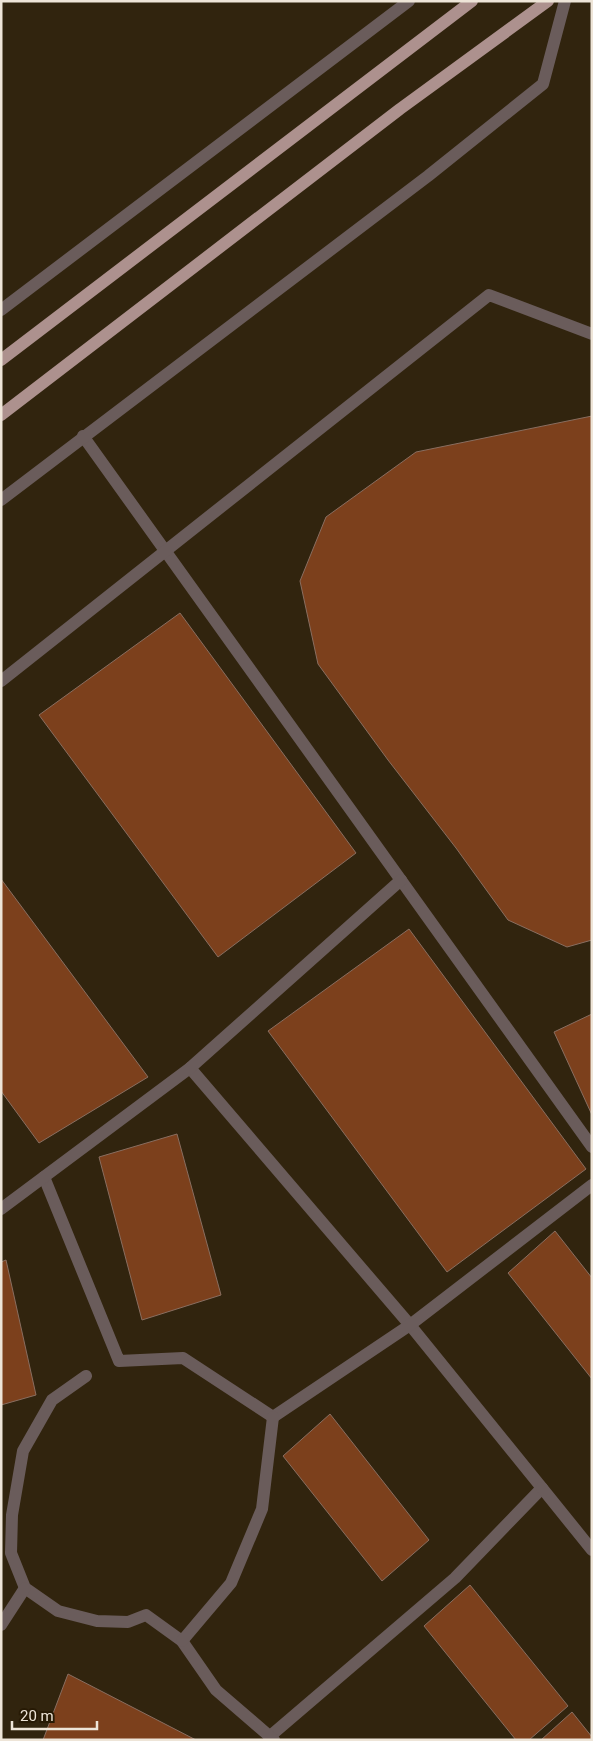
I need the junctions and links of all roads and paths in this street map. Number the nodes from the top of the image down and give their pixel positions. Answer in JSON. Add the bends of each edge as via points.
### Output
{"nodes":[{"id":1,"x":409,"y":1,"type":"edge"},
{"id":2,"x":472,"y":1,"type":"edge"},
{"id":3,"x":548,"y":1,"type":"edge"},
{"id":4,"x":565,"y":1,"type":"edge"},
{"id":5,"x":1,"y":310,"type":"edge"},
{"id":6,"x":592,"y":334,"type":"edge"},
{"id":7,"x":1,"y":360,"type":"edge"},
{"id":8,"x":1,"y":416,"type":"edge"},
{"id":9,"x":83,"y":436,"type":"junction"},
{"id":10,"x":1,"y":500,"type":"edge"},
{"id":11,"x":165,"y":551,"type":"junction"},
{"id":12,"x":1,"y":681,"type":"edge"},
{"id":13,"x":401,"y":880,"type":"junction"},
{"id":14,"x":190,"y":1068,"type":"junction"},
{"id":15,"x":592,"y":1147,"type":"edge"},
{"id":16,"x":44,"y":1177,"type":"junction"},
{"id":17,"x":592,"y":1185,"type":"edge"},
{"id":18,"x":1,"y":1209,"type":"edge"},
{"id":19,"x":410,"y":1325,"type":"junction"},
{"id":20,"x":86,"y":1376,"type":"dead end"},
{"id":21,"x":272,"y":1417,"type":"junction"},
{"id":22,"x":542,"y":1488,"type":"junction"},
{"id":23,"x":592,"y":1550,"type":"edge"},
{"id":24,"x":25,"y":1588,"type":"junction"},
{"id":25,"x":1,"y":1625,"type":"edge"},
{"id":26,"x":182,"y":1641,"type":"junction"},
{"id":27,"x":271,"y":1738,"type":"edge"}],
"edges":[{"from":1,"to":5,"type":"street"},
{"from":2,"to":7,"type":"main road"},
{"from":3,"to":8,"type":"main road","via":[[400,109]]},
{"from":4,"to":9,"type":"street","via":[[543,84],[428,176]]},
{"from":6,"to":11,"type":"street","via":[[489,295]]},
{"from":9,"to":10,"type":"street"},
{"from":9,"to":11,"type":"street"},
{"from":11,"to":12,"type":"street"},
{"from":11,"to":13,"type":"street"},
{"from":13,"to":14,"type":"street"},
{"from":13,"to":15,"type":"street"},
{"from":14,"to":16,"type":"street"},
{"from":14,"to":19,"type":"street"},
{"from":16,"to":18,"type":"street"},
{"from":16,"to":21,"type":"street","via":[[120,1361],[183,1358]]},
{"from":17,"to":19,"type":"street"},
{"from":19,"to":21,"type":"street"},
{"from":19,"to":22,"type":"street"},
{"from":20,"to":24,"type":"street","via":[[52,1400],[23,1450],[12,1515],[11,1553]]},
{"from":21,"to":26,"type":"street","via":[[262,1510],[231,1583]]},
{"from":22,"to":23,"type":"street"},
{"from":22,"to":27,"type":"street","via":[[455,1578]]},
{"from":24,"to":25,"type":"street"},
{"from":24,"to":26,"type":"street","via":[[58,1611],[97,1621],[128,1622],[146,1615]]},
{"from":26,"to":27,"type":"street","via":[[216,1690]]}]}
